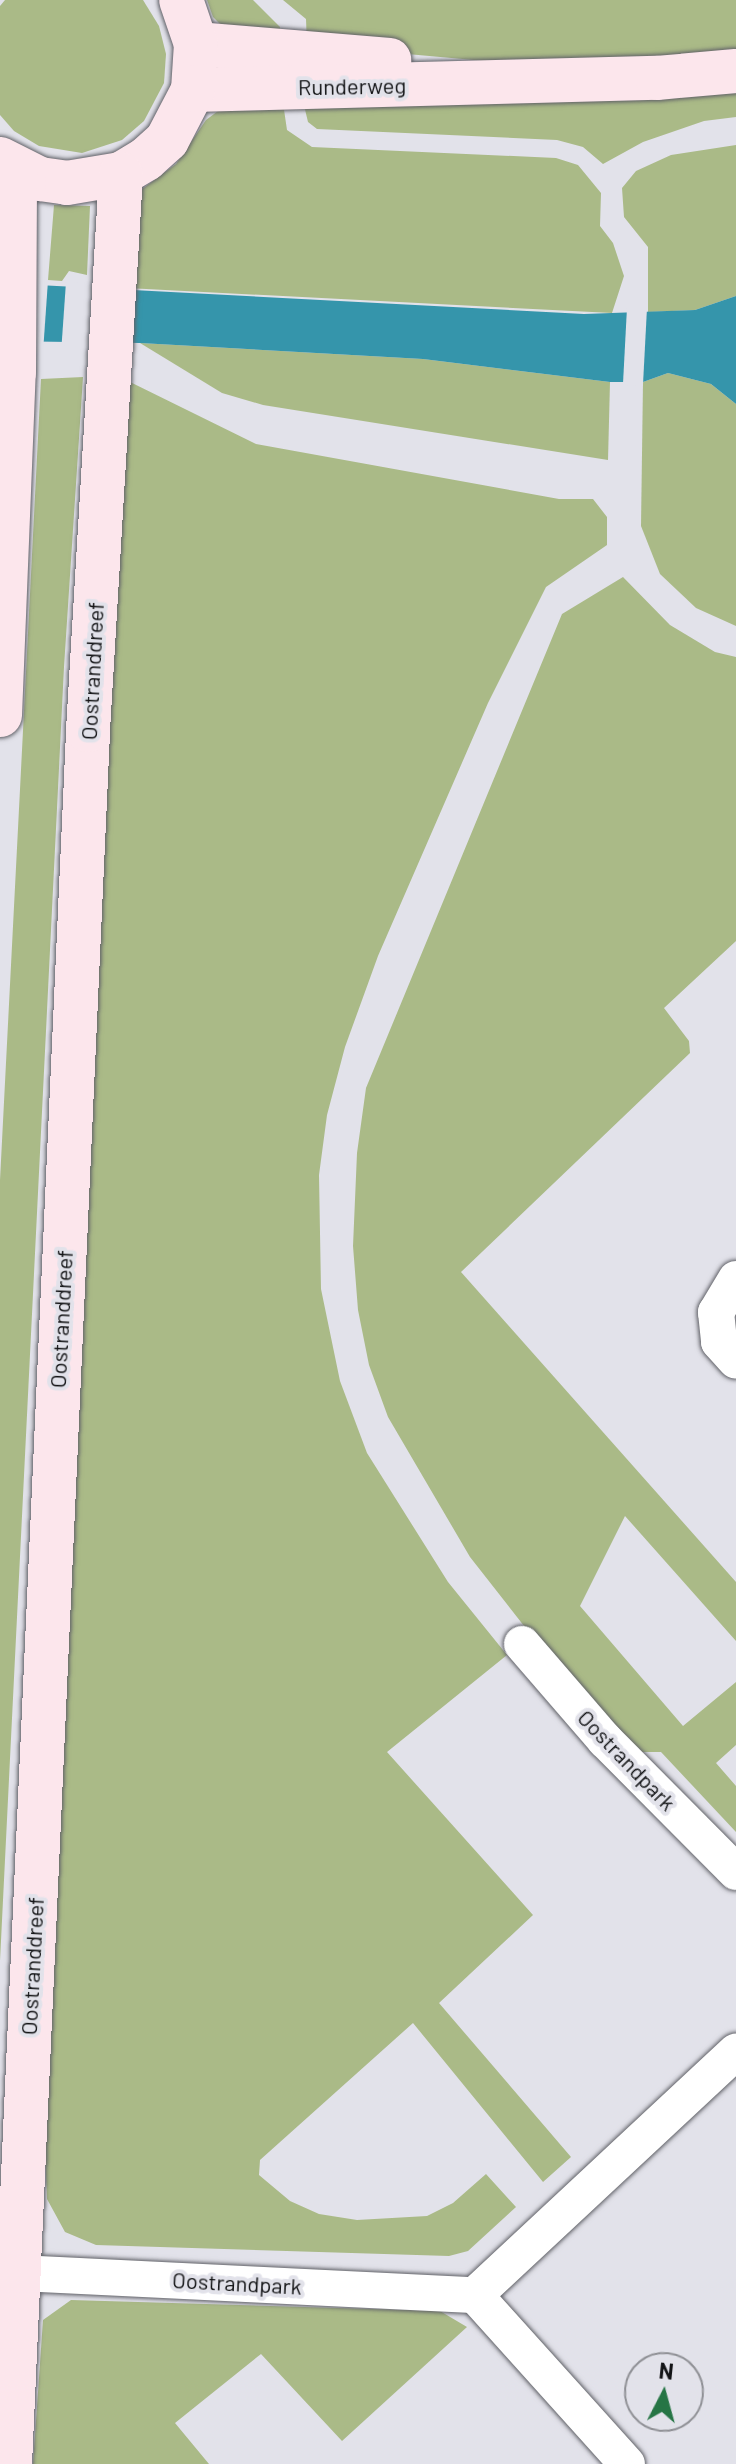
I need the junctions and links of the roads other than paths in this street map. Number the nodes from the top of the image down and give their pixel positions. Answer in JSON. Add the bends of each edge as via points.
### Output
{"nodes":[{"id":1,"x":181,"y":0,"type":"edge"},
{"id":2,"x":196,"y":44,"type":"junction"},
{"id":3,"x":736,"y":71,"type":"edge"},
{"id":4,"x":510,"y":81,"type":"junction"},
{"id":5,"x":193,"y":90,"type":"junction"},
{"id":6,"x":7,"y":164,"type":"edge"},
{"id":7,"x":121,"y":174,"type":"junction"},
{"id":8,"x":0,"y":715,"type":"edge"},
{"id":9,"x":736,"y":1279,"type":"edge"},
{"id":10,"x":736,"y":1361,"type":"edge"},
{"id":11,"x":522,"y":1644,"type":"dead end"},
{"id":12,"x":736,"y":1872,"type":"edge"},
{"id":13,"x":736,"y":2052,"type":"edge"},
{"id":14,"x":9,"y":2273,"type":"edge"},
{"id":15,"x":475,"y":2295,"type":"junction"},
{"id":16,"x":10,"y":2464,"type":"edge"},
{"id":17,"x":627,"y":2464,"type":"edge"}],
"edges":[{"from":1,"to":2,"type":"main road"},
{"from":2,"to":4,"type":"main road","name":"Runderweg","via":[[431,64]]},
{"from":2,"to":5,"type":"main road"},
{"from":3,"to":4,"type":"main road","name":"Runderweg"},
{"from":4,"to":5,"type":"main road","name":"Runderweg"},
{"from":5,"to":7,"type":"main road","via":[[167,140]]},
{"from":6,"to":7,"type":"main road","via":[[67,183]]},
{"from":6,"to":8,"type":"main road","via":[[16,280]]},
{"from":7,"to":14,"type":"main road","name":"Oostranddreef"},
{"from":9,"to":10,"type":"street","via":[[716,1312],[719,1342]]},
{"from":11,"to":12,"type":"street","name":"Oostrandpark","via":[[605,1740]]},
{"from":13,"to":15,"type":"street"},
{"from":14,"to":15,"type":"street","name":"Oostrandpark"},
{"from":14,"to":16,"type":"main road","name":"Oostranddreef"},
{"from":15,"to":17,"type":"street"}]}
